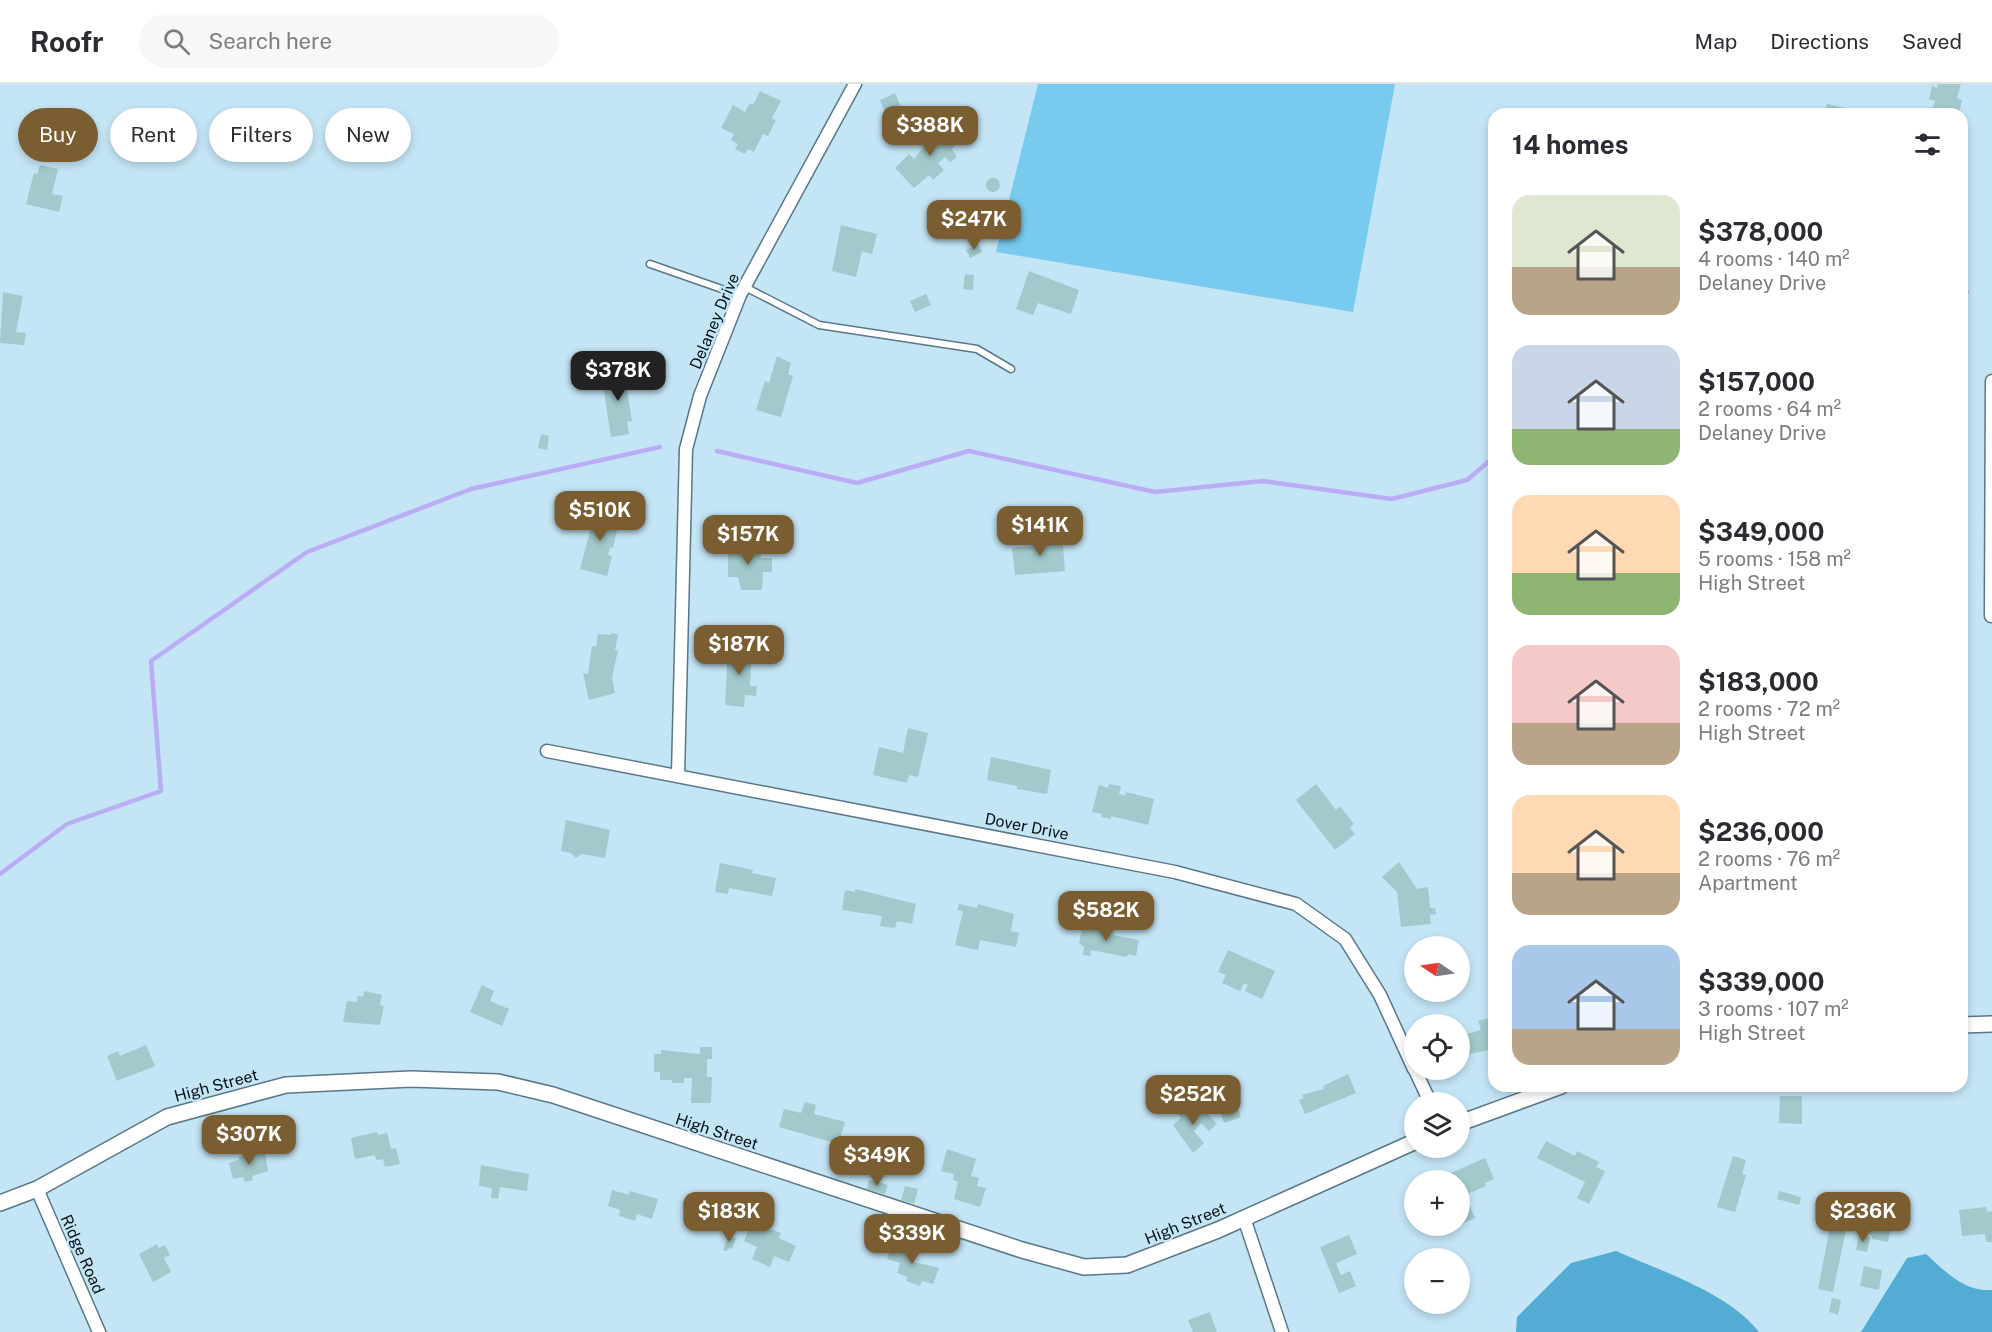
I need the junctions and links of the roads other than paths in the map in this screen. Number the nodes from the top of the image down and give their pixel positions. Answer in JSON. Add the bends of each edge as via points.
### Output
{"nodes":[{"id":1,"x":855,"y":84,"type":"edge"},
{"id":2,"x":650,"y":264,"type":"dead end"},
{"id":3,"x":742,"y":291,"type":"junction"},
{"id":4,"x":1011,"y":369,"type":"dead end"},
{"id":5,"x":1992,"y":381,"type":"edge"},
{"id":6,"x":1991,"y":431,"type":"edge"},
{"id":7,"x":1990,"y":616,"type":"dead end"},
{"id":8,"x":547,"y":751,"type":"dead end"},
{"id":9,"x":678,"y":775,"type":"junction"},
{"id":10,"x":1992,"y":1024,"type":"edge"},
{"id":11,"x":1968,"y":1025,"type":"edge"},
{"id":12,"x":1404,"y":1046,"type":"edge"},
{"id":13,"x":1545,"y":1092,"type":"edge"},
{"id":14,"x":1470,"y":1119,"type":"edge"},
{"id":15,"x":1404,"y":1146,"type":"edge"},
{"id":16,"x":37,"y":1189,"type":"junction"},
{"id":17,"x":0,"y":1203,"type":"edge"},
{"id":18,"x":1244,"y":1218,"type":"junction"},
{"id":19,"x":99,"y":1332,"type":"edge"},
{"id":20,"x":1282,"y":1332,"type":"edge"}],
"edges":[{"from":1,"to":3,"type":"street","name":"Delaney Drive"},
{"from":2,"to":3,"type":"lane"},
{"from":3,"to":4,"type":"lane","via":[[819,325],[977,349]]},
{"from":3,"to":9,"type":"street","name":"Delaney Drive","via":[[700,396],[686,449]]},
{"from":5,"to":6,"type":"street"},
{"from":6,"to":7,"type":"street"},
{"from":8,"to":9,"type":"street","name":"Dover Drive"},
{"from":9,"to":12,"type":"street","name":"Dover Drive","via":[[1174,872],[1296,904],[1345,939],[1380,995]]},
{"from":10,"to":11,"type":"street"},
{"from":13,"to":14,"type":"street"},
{"from":15,"to":18,"type":"street","name":"High Street"},
{"from":16,"to":17,"type":"street","name":"High Street"},
{"from":16,"to":18,"type":"street","name":"High Street","via":[[167,1117],[286,1085],[411,1079],[498,1082],[538,1091],[1084,1267],[1127,1265]]},
{"from":16,"to":19,"type":"street","name":"Ridge Road"},
{"from":18,"to":20,"type":"street"}]}
